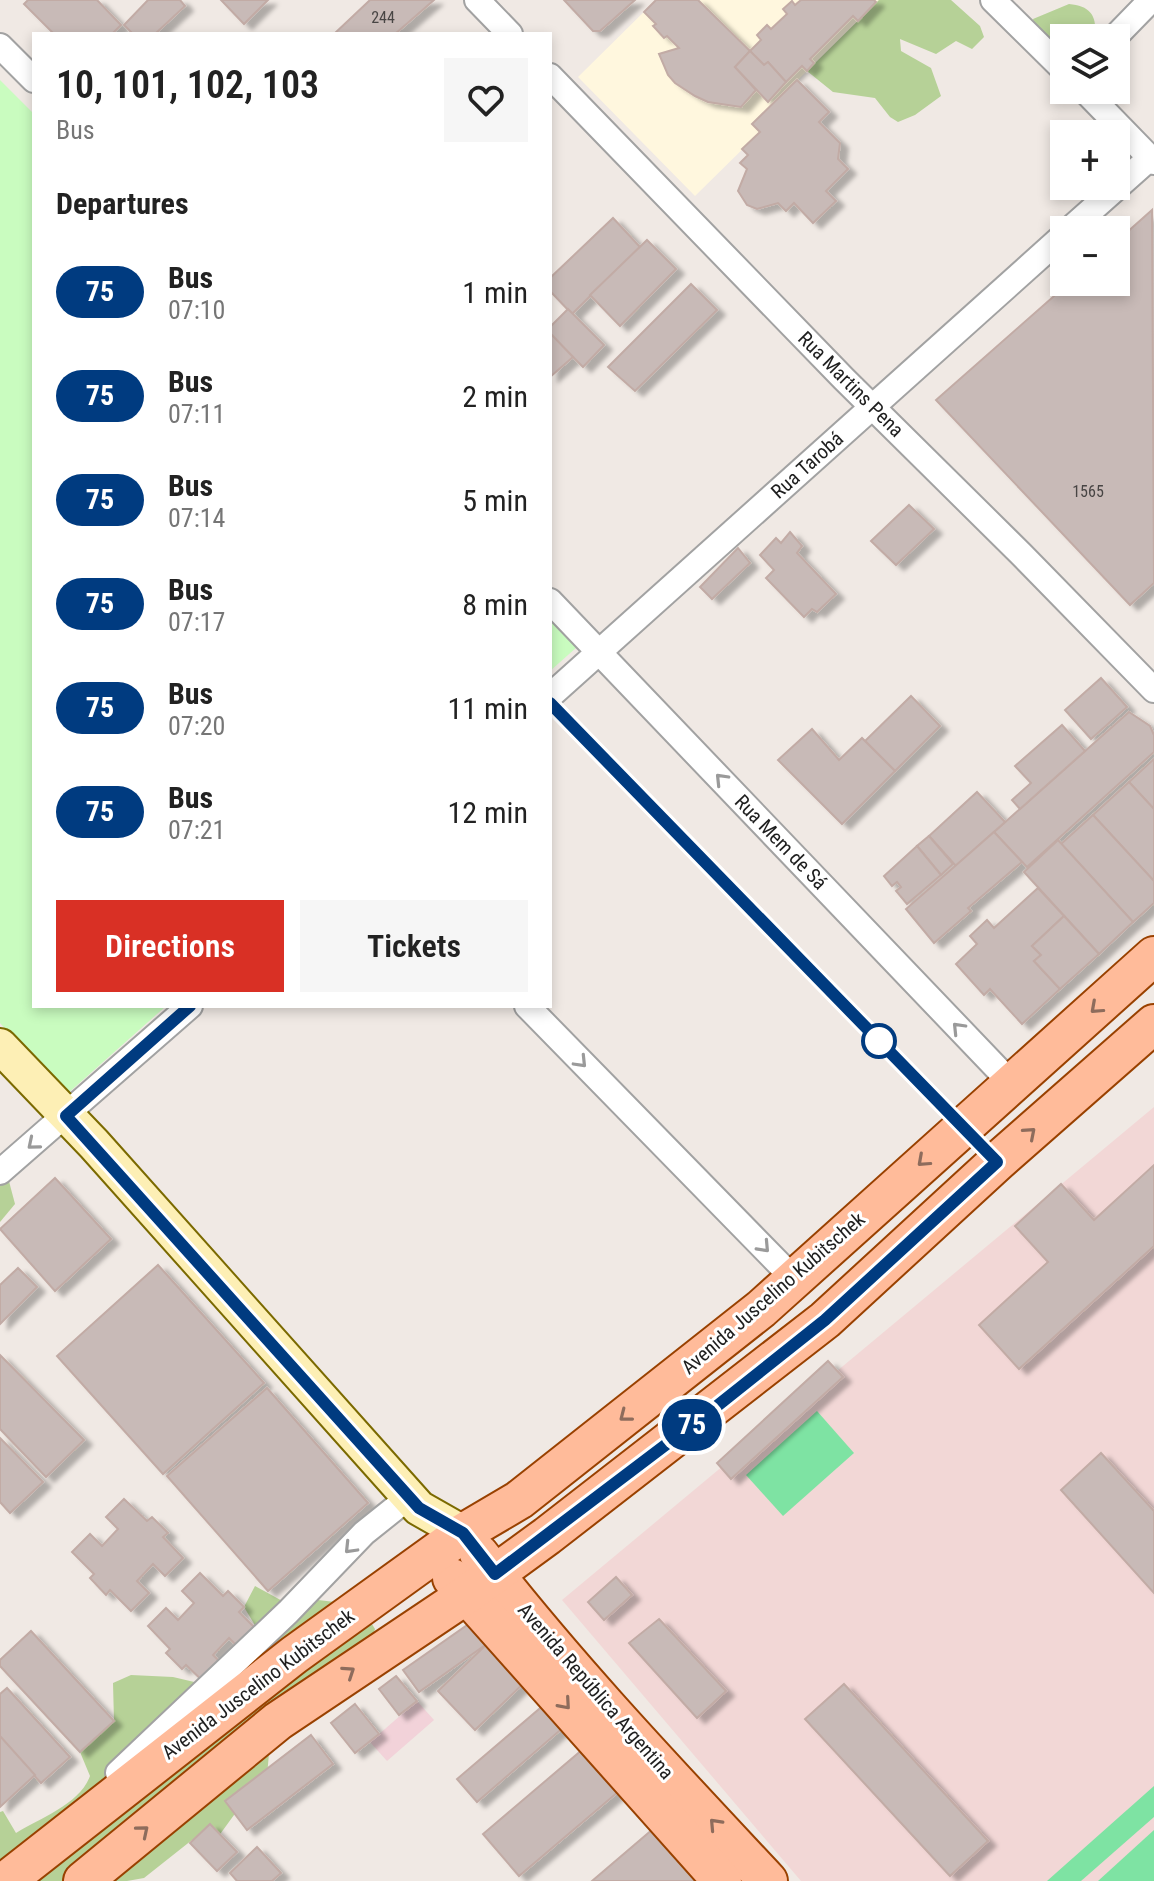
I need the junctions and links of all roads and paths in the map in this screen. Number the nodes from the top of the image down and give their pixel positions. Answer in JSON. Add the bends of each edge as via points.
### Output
{"nodes":[{"id":1,"x":477,"y":0,"type":"edge"},
{"id":2,"x":993,"y":0,"type":"edge"},
{"id":3,"x":1151,"y":0,"type":"edge"},
{"id":4,"x":1128,"y":24,"type":"edge"},
{"id":5,"x":508,"y":32,"type":"edge"},
{"id":6,"x":0,"y":46,"type":"edge"},
{"id":7,"x":1050,"y":56,"type":"edge"},
{"id":8,"x":32,"y":78,"type":"edge"},
{"id":9,"x":552,"y":78,"type":"edge"},
{"id":10,"x":1098,"y":104,"type":"edge"},
{"id":11,"x":1152,"y":160,"type":"edge"},
{"id":12,"x":1086,"y":216,"type":"edge"},
{"id":13,"x":1050,"y":248,"type":"edge"},
{"id":14,"x":873,"y":406,"type":"junction"},
{"id":15,"x":552,"y":603,"type":"edge"},
{"id":16,"x":600,"y":651,"type":"junction"},
{"id":17,"x":1154,"y":690,"type":"edge"},
{"id":18,"x":552,"y":694,"type":"edge"},
{"id":19,"x":1154,"y":956,"type":"edge"},
{"id":20,"x":188,"y":1008,"type":"edge"},
{"id":21,"x":529,"y":1008,"type":"edge"},
{"id":22,"x":1154,"y":1024,"type":"edge"},
{"id":23,"x":0,"y":1046,"type":"edge"},
{"id":24,"x":1012,"y":1084,"type":"junction"},
{"id":25,"x":66,"y":1116,"type":"junction"},
{"id":26,"x":0,"y":1172,"type":"edge"},
{"id":27,"x":793,"y":1278,"type":"junction"},
{"id":28,"x":414,"y":1502,"type":"junction"},
{"id":29,"x":448,"y":1543,"type":"junction"},
{"id":30,"x":480,"y":1585,"type":"junction"},
{"id":31,"x":16,"y":1872,"type":"edge"},
{"id":32,"x":83,"y":1881,"type":"edge"},
{"id":33,"x":722,"y":1881,"type":"edge"},
{"id":34,"x":768,"y":1881,"type":"edge"}],
"edges":[{"from":1,"to":5,"type":"street"},
{"from":2,"to":7,"type":"street"},
{"from":3,"to":4,"type":"street"},
{"from":6,"to":8,"type":"street"},
{"from":9,"to":14,"type":"street","name":"Rua Martins Pena"},
{"from":10,"to":11,"type":"street"},
{"from":11,"to":12,"type":"street"},
{"from":13,"to":14,"type":"street","name":"Rua Tarobá"},
{"from":14,"to":16,"type":"street","name":"Rua Tarobá"},
{"from":14,"to":17,"type":"street","name":"Rua Martins Pena"},
{"from":15,"to":16,"type":"street","name":"Rua Mem de Sá"},
{"from":16,"to":18,"type":"street","name":"Rua Tarobá"},
{"from":24,"to":16,"type":"street","name":"Rua Mem de Sá","one_way":true},
{"from":19,"to":24,"type":"main road","name":"Avenida Juscelino Kubitschek","one_way":true},
{"from":20,"to":25,"type":"street"},
{"from":21,"to":27,"type":"street","one_way":true},
{"from":30,"to":22,"type":"main road","name":"Avenida Juscelino Kubitschek","one_way":true,"via":[[825,1320]]},
{"from":23,"to":25,"type":"street","name":"Avenida República Argentina"},
{"from":24,"to":27,"type":"main road","name":"Avenida Juscelino Kubitschek","one_way":true},
{"from":25,"to":26,"type":"street","one_way":true},
{"from":25,"to":28,"type":"street","name":"Avenida República Argentina"},
{"from":27,"to":29,"type":"main road","name":"Avenida Juscelino Kubitschek","one_way":true,"via":[[519,1500]]},
{"from":28,"to":29,"type":"street","name":"Avenida República Argentina"},
{"from":28,"to":31,"type":"street","name":"Avenida Juscelino Kubitschek","one_way":true,"via":[[364,1533]]},
{"from":29,"to":30,"type":"main road","name":"Avenida República Argentina"},
{"from":29,"to":31,"type":"main road","name":"Avenida Juscelino Kubitschek","via":[[294,1655]]},
{"from":32,"to":30,"type":"main road","name":"Avenida Juscelino Kubitschek","one_way":true,"via":[[278,1721]]},
{"from":30,"to":33,"type":"main road","name":"Avenida República Argentina","one_way":true,"via":[[514,1645]]},
{"from":34,"to":30,"type":"main road","name":"Avenida República Argentina","one_way":true}]}
